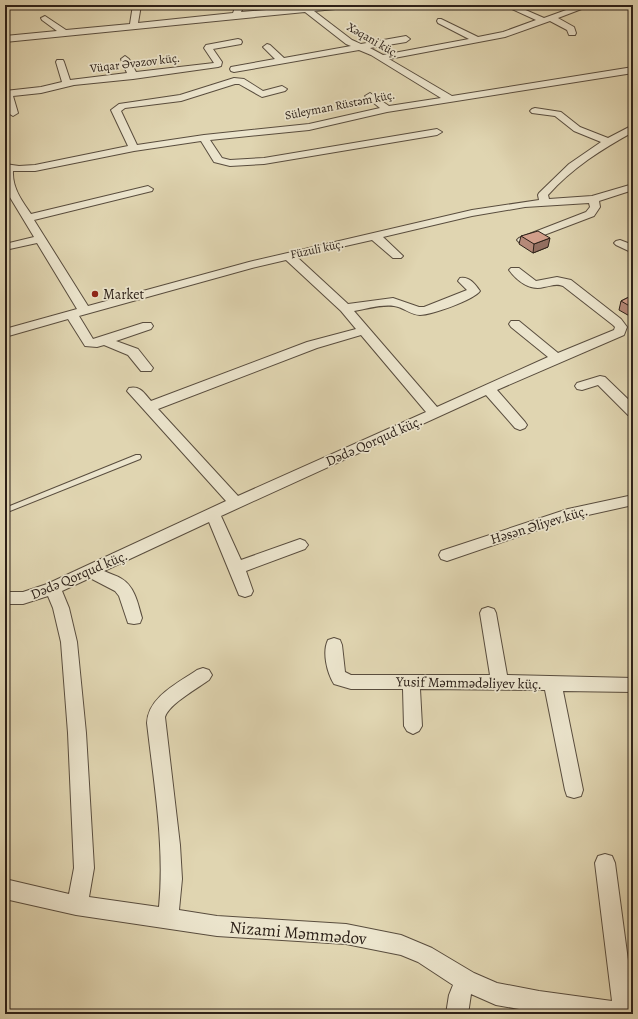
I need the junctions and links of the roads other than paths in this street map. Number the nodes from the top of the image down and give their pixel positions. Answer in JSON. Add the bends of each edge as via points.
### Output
{"nodes":[{"id":1,"x":42,"y":5,"type":"edge"},
{"id":2,"x":137,"y":5,"type":"edge"},
{"id":3,"x":240,"y":5,"type":"edge"},
{"id":4,"x":507,"y":5,"type":"edge"},
{"id":5,"x":588,"y":5,"type":"edge"},
{"id":6,"x":346,"y":6,"type":"dead end"},
{"id":7,"x":5,"y":7,"type":"edge"},
{"id":8,"x":307,"y":9,"type":"junction"},
{"id":9,"x":236,"y":15,"type":"junction"},
{"id":10,"x":45,"y":18,"type":"dead end"},
{"id":11,"x":547,"y":20,"type":"junction"},
{"id":12,"x":441,"y":21,"type":"dead end"},
{"id":13,"x":134,"y":25,"type":"junction"},
{"id":14,"x":63,"y":32,"type":"junction"},
{"id":15,"x":572,"y":33,"type":"dead end"},
{"id":16,"x":5,"y":39,"type":"edge"},
{"id":17,"x":406,"y":39,"type":"dead end"},
{"id":18,"x":476,"y":39,"type":"junction"},
{"id":19,"x":238,"y":42,"type":"dead end"},
{"id":20,"x":267,"y":46,"type":"dead end"},
{"id":21,"x":362,"y":48,"type":"junction"},
{"id":22,"x":382,"y":58,"type":"junction"},
{"id":23,"x":125,"y":59,"type":"dead end"},
{"id":24,"x":282,"y":61,"type":"junction"},
{"id":25,"x":60,"y":62,"type":"dead end"},
{"id":26,"x":234,"y":69,"type":"dead end"},
{"id":27,"x":633,"y":70,"type":"edge"},
{"id":28,"x":133,"y":76,"type":"junction"},
{"id":29,"x":67,"y":84,"type":"junction"},
{"id":30,"x":282,"y":90,"type":"dead end"},
{"id":31,"x":6,"y":94,"type":"edge"},
{"id":32,"x":370,"y":96,"type":"dead end"},
{"id":33,"x":450,"y":99,"type":"junction"},
{"id":34,"x":387,"y":110,"type":"junction"},
{"id":35,"x":12,"y":113,"type":"dead end"},
{"id":36,"x":533,"y":115,"type":"dead end"},
{"id":37,"x":633,"y":128,"type":"edge"},
{"id":38,"x":437,"y":132,"type":"dead end"},
{"id":39,"x":204,"y":138,"type":"junction"},
{"id":40,"x":609,"y":142,"type":"junction"},
{"id":41,"x":134,"y":148,"type":"junction"},
{"id":42,"x":6,"y":167,"type":"edge"},
{"id":43,"x":633,"y":179,"type":"edge"},
{"id":44,"x":633,"y":186,"type":"edge"},
{"id":45,"x":148,"y":189,"type":"dead end"},
{"id":46,"x":593,"y":200,"type":"junction"},
{"id":47,"x":545,"y":202,"type":"junction"},
{"id":48,"x":28,"y":218,"type":"junction"},
{"id":49,"x":376,"y":237,"type":"junction"},
{"id":50,"x":40,"y":239,"type":"junction"},
{"id":51,"x":522,"y":240,"type":"edge"},
{"id":52,"x":620,"y":243,"type":"dead end"},
{"id":53,"x":5,"y":247,"type":"edge"},
{"id":54,"x":633,"y":250,"type":"edge"},
{"id":55,"x":397,"y":256,"type":"dead end"},
{"id":56,"x":291,"y":258,"type":"junction"},
{"id":57,"x":515,"y":270,"type":"dead end"},
{"id":58,"x":252,"y":273,"type":"dead end"},
{"id":59,"x":464,"y":281,"type":"dead end"},
{"id":60,"x":345,"y":308,"type":"junction"},
{"id":61,"x":84,"y":310,"type":"junction"},
{"id":62,"x":71,"y":314,"type":"junction"},
{"id":63,"x":515,"y":324,"type":"dead end"},
{"id":64,"x":146,"y":326,"type":"dead end"},
{"id":65,"x":365,"y":330,"type":"junction"},
{"id":66,"x":5,"y":333,"type":"edge"},
{"id":67,"x":104,"y":340,"type":"junction"},
{"id":68,"x":557,"y":358,"type":"junction"},
{"id":69,"x":146,"y":368,"type":"dead end"},
{"id":70,"x":582,"y":386,"type":"dead end"},
{"id":71,"x":488,"y":389,"type":"junction"},
{"id":72,"x":134,"y":391,"type":"dead end"},
{"id":73,"x":149,"y":407,"type":"junction"},
{"id":74,"x":633,"y":412,"type":"edge"},
{"id":75,"x":435,"y":414,"type":"junction"},
{"id":76,"x":520,"y":425,"type":"dead end"},
{"id":77,"x":138,"y":457,"type":"dead end"},
{"id":78,"x":633,"y":500,"type":"edge"},
{"id":79,"x":236,"y":503,"type":"junction"},
{"id":80,"x":5,"y":511,"type":"edge"},
{"id":81,"x":213,"y":514,"type":"junction"},
{"id":82,"x":300,"y":545,"type":"dead end"},
{"id":83,"x":447,"y":555,"type":"dead end"},
{"id":84,"x":237,"y":568,"type":"junction"},
{"id":85,"x":91,"y":570,"type":"junction"},
{"id":86,"x":53,"y":588,"type":"junction"},
{"id":87,"x":245,"y":591,"type":"dead end"},
{"id":88,"x":5,"y":598,"type":"edge"},
{"id":89,"x":488,"y":613,"type":"dead end"},
{"id":90,"x":134,"y":618,"type":"dead end"},
{"id":91,"x":334,"y":645,"type":"dead end"},
{"id":92,"x":203,"y":675,"type":"dead end"},
{"id":93,"x":412,"y":682,"type":"junction"},
{"id":94,"x":500,"y":682,"type":"junction"},
{"id":95,"x":553,"y":684,"type":"junction"},
{"id":96,"x":633,"y":685,"type":"edge"},
{"id":97,"x":413,"y":726,"type":"dead end"},
{"id":98,"x":574,"y":790,"type":"dead end"},
{"id":99,"x":605,"y":863,"type":"dead end"},
{"id":100,"x":5,"y":889,"type":"edge"},
{"id":101,"x":76,"y":905,"type":"junction"},
{"id":102,"x":168,"y":919,"type":"junction"},
{"id":103,"x":466,"y":981,"type":"junction"},
{"id":104,"x":457,"y":1014,"type":"edge"},
{"id":105,"x":626,"y":1014,"type":"edge"}],
"edges":[{"from":1,"to":7,"type":"street"},
{"from":2,"to":13,"type":"street"},
{"from":3,"to":9,"type":"street"},
{"from":4,"to":11,"type":"street"},
{"from":5,"to":11,"type":"street"},
{"from":6,"to":8,"type":"street"},
{"from":8,"to":9,"type":"street"},
{"from":8,"to":21,"type":"street","name":"Xəqani küç.","via":[[349,42]]},
{"from":9,"to":13,"type":"street"},
{"from":10,"to":14,"type":"street"},
{"from":11,"to":15,"type":"street","via":[[571,29]]},
{"from":11,"to":18,"type":"street","via":[[505,34]]},
{"from":12,"to":18,"type":"street"},
{"from":13,"to":14,"type":"street"},
{"from":14,"to":16,"type":"street"},
{"from":17,"to":21,"type":"street"},
{"from":18,"to":22,"type":"street"},
{"from":19,"to":28,"type":"street","name":"Vüqar Əvəzov küç.","via":[[208,48],[218,62],[216,65]]},
{"from":20,"to":24,"type":"street"},
{"from":21,"to":22,"type":"street","name":"Xəqani küç."},
{"from":21,"to":24,"type":"street"},
{"from":22,"to":33,"type":"street","name":"Xəqani küç."},
{"from":23,"to":28,"type":"street"},
{"from":24,"to":26,"type":"street"},
{"from":25,"to":29,"type":"street"},
{"from":27,"to":33,"type":"street","name":"Süleyman Rüstəm küç."},
{"from":28,"to":29,"type":"street","name":"Vüqar Əvəzov küç.","via":[[86,78]]},
{"from":29,"to":31,"type":"street","name":"Vüqar Əvəzov küç."},
{"from":30,"to":41,"type":"street","via":[[262,94],[241,81],[234,81],[181,98],[122,106],[116,110]]},
{"from":31,"to":35,"type":"street"},
{"from":32,"to":34,"type":"street"},
{"from":33,"to":34,"type":"street","name":"Süleyman Rüstəm küç."},
{"from":34,"to":39,"type":"street","name":"Süleyman Rüstəm küç.","via":[[309,127]]},
{"from":36,"to":40,"type":"street","via":[[558,114],[577,129]]},
{"from":37,"to":40,"type":"street"},
{"from":38,"to":39,"type":"street","via":[[276,160],[230,163],[218,160]]},
{"from":39,"to":41,"type":"street","name":"Süleyman Rüstəm küç."},
{"from":40,"to":47,"type":"street","via":[[586,157],[546,191]]},
{"from":41,"to":42,"type":"street","name":"Süleyman Rüstəm küç.","via":[[35,168]]},
{"from":42,"to":48,"type":"street","via":[[7,184]]},
{"from":43,"to":44,"type":"street"},
{"from":44,"to":46,"type":"street","name":"Füzuli küç."},
{"from":45,"to":48,"type":"street"},
{"from":46,"to":47,"type":"street","name":"Füzuli küç."},
{"from":46,"to":51,"type":"street","via":[[595,207],[590,214]]},
{"from":47,"to":49,"type":"street","name":"Füzuli küç.","via":[[472,213]]},
{"from":48,"to":50,"type":"street"},
{"from":49,"to":55,"type":"street"},
{"from":49,"to":56,"type":"street","name":"Füzuli küç."},
{"from":50,"to":53,"type":"street"},
{"from":50,"to":61,"type":"street"},
{"from":52,"to":54,"type":"street"},
{"from":56,"to":58,"type":"street"},
{"from":56,"to":60,"type":"street"},
{"from":56,"to":61,"type":"street","name":"Füzuli küç.","via":[[207,276]]},
{"from":57,"to":68,"type":"street","name":"Dədə Qorqud küç.","via":[[535,285],[561,280],[621,327],[620,332],[615,335]]},
{"from":59,"to":60,"type":"street","via":[[474,291],[427,310],[414,310],[393,302]]},
{"from":60,"to":65,"type":"street"},
{"from":61,"to":62,"type":"street","name":"Füzuli küç."},
{"from":62,"to":66,"type":"street","name":"Füzuli küç."},
{"from":62,"to":67,"type":"street","via":[[89,343]]},
{"from":63,"to":68,"type":"street"},
{"from":64,"to":67,"type":"street"},
{"from":65,"to":73,"type":"street","via":[[312,345]]},
{"from":65,"to":75,"type":"street"},
{"from":67,"to":69,"type":"street","via":[[133,352]]},
{"from":68,"to":71,"type":"street","name":"Dədə Qorqud küç."},
{"from":70,"to":74,"type":"street","via":[[600,380]]},
{"from":71,"to":75,"type":"street","name":"Dədə Qorqud küç."},
{"from":71,"to":76,"type":"street"},
{"from":72,"to":73,"type":"street"},
{"from":73,"to":79,"type":"street"},
{"from":75,"to":79,"type":"street","name":"Dədə Qorqud küç."},
{"from":77,"to":80,"type":"lane"},
{"from":78,"to":83,"type":"street","name":"Həsən Əliyev küç.","via":[[568,514]]},
{"from":79,"to":81,"type":"street","name":"Dədə Qorqud küç."},
{"from":81,"to":84,"type":"street"},
{"from":81,"to":85,"type":"street","name":"Dədə Qorqud küç."},
{"from":82,"to":84,"type":"street"},
{"from":84,"to":87,"type":"street"},
{"from":85,"to":86,"type":"street","name":"Dədə Qorqud küç."},
{"from":85,"to":90,"type":"street","via":[[97,577],[119,584],[125,589]]},
{"from":86,"to":88,"type":"street","name":"Dədə Qorqud küç.","via":[[28,598]]},
{"from":86,"to":101,"type":"street","via":[[69,642],[77,733],[84,868]]},
{"from":89,"to":94,"type":"street"},
{"from":91,"to":93,"type":"street","name":"Yusif Məmmədəliyev küç.","via":[[336,674],[340,679],[350,682]]},
{"from":92,"to":102,"type":"street","via":[[166,703],[158,712],[156,723],[170,845],[172,878]]},
{"from":93,"to":94,"type":"street","name":"Yusif Məmmədəliyev küç."},
{"from":93,"to":97,"type":"street"},
{"from":94,"to":95,"type":"street","name":"Yusif Məmmədəliyev küç."},
{"from":95,"to":96,"type":"street","name":"Yusif Məmmədəliyev küç."},
{"from":95,"to":98,"type":"street"},
{"from":99,"to":105,"type":"street"},
{"from":100,"to":101,"type":"street","name":"Nizami Məmmədov"},
{"from":101,"to":102,"type":"street","name":"Nizami Məmmədov"},
{"from":102,"to":103,"type":"street","name":"Nizami Məmmədov","via":[[217,926],[346,934],[401,945],[425,955]]},
{"from":103,"to":104,"type":"street"},
{"from":103,"to":105,"type":"street","name":"Nizami Məmmədov","via":[[496,994]]}]}
